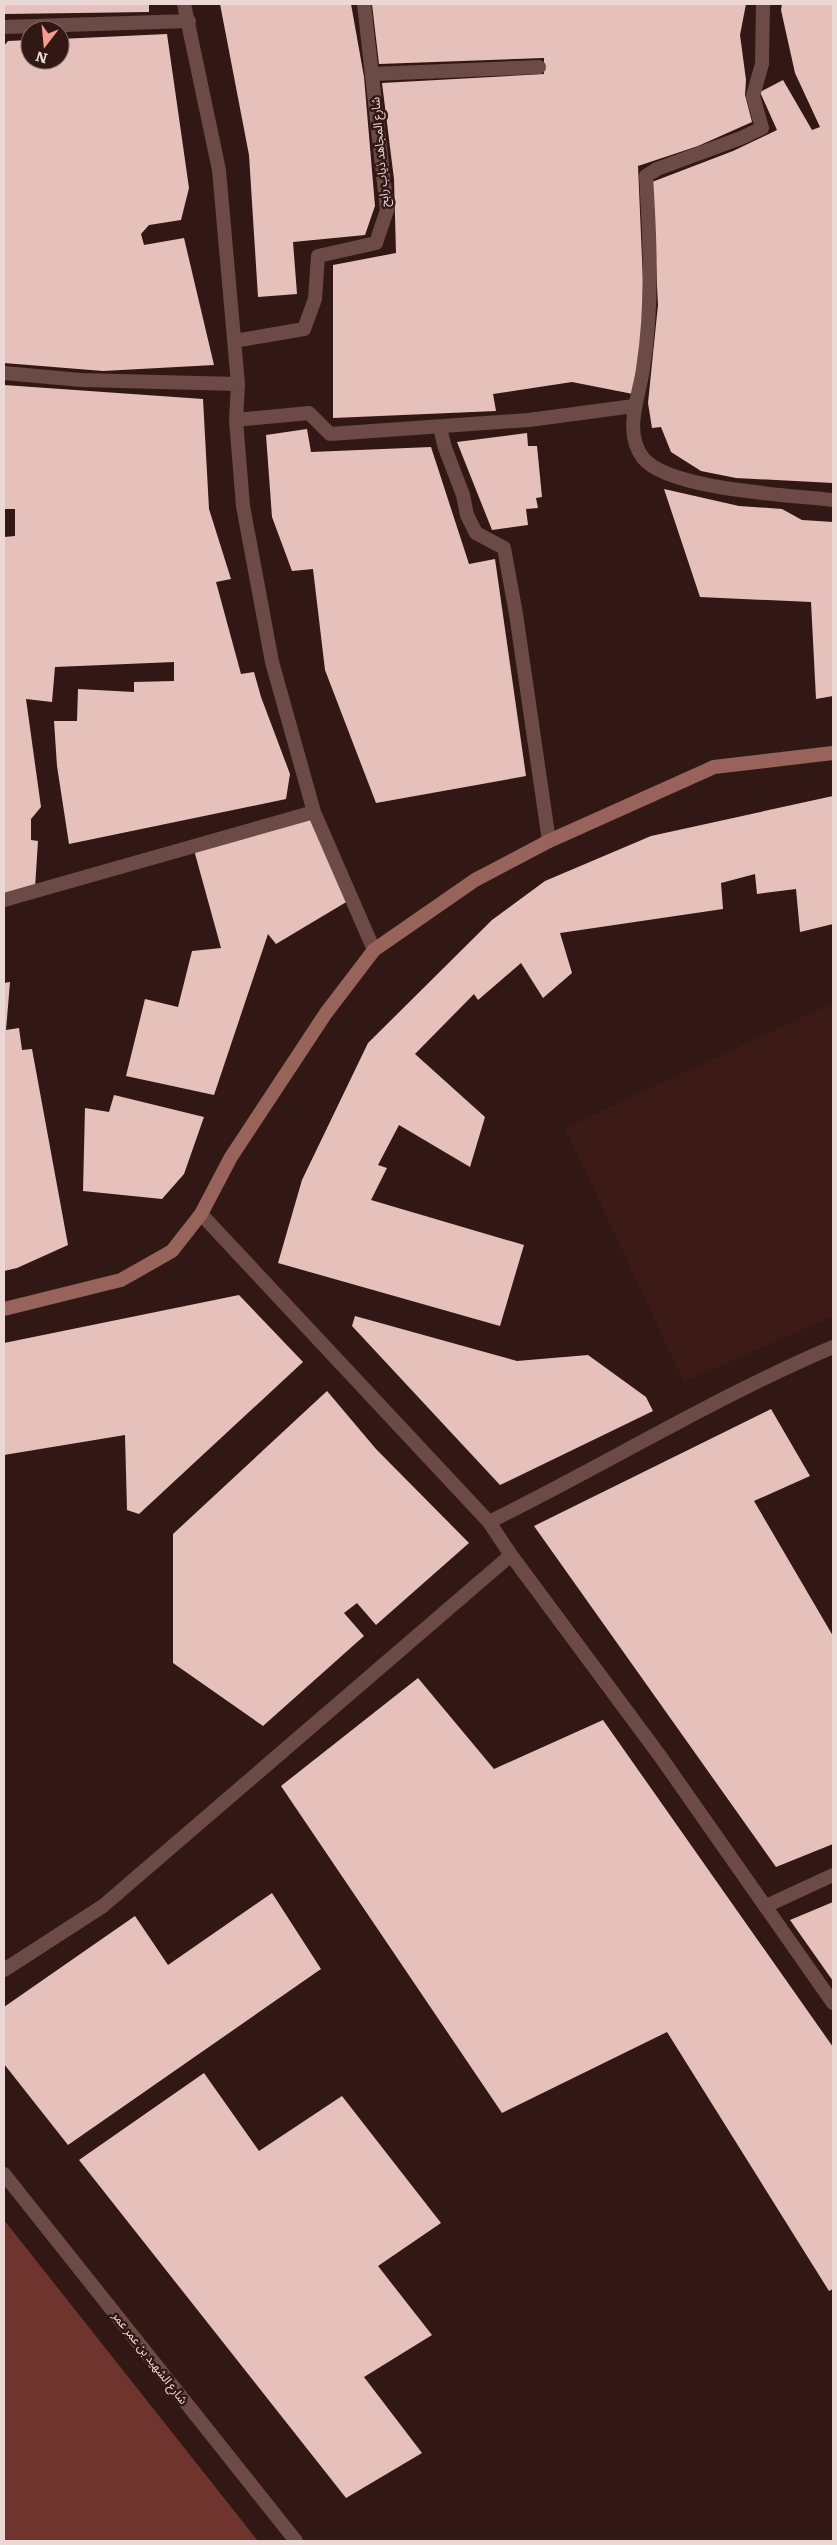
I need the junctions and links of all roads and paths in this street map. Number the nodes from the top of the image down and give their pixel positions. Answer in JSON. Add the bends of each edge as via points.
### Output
{"nodes":[{"id":1,"x":184,"y":4,"type":"edge"},
{"id":2,"x":364,"y":4,"type":"edge"},
{"id":3,"x":763,"y":4,"type":"edge"},
{"id":4,"x":189,"y":22,"type":"junction"},
{"id":5,"x":4,"y":27,"type":"edge"},
{"id":6,"x":539,"y":66,"type":"dead end"},
{"id":7,"x":373,"y":74,"type":"junction"},
{"id":8,"x":234,"y":341,"type":"junction"},
{"id":9,"x":4,"y":373,"type":"edge"},
{"id":10,"x":238,"y":384,"type":"junction"},
{"id":11,"x":634,"y":406,"type":"junction"},
{"id":12,"x":236,"y":420,"type":"junction"},
{"id":13,"x":440,"y":428,"type":"junction"},
{"id":14,"x":833,"y":500,"type":"edge"},
{"id":15,"x":833,"y":753,"type":"edge"},
{"id":16,"x":314,"y":812,"type":"junction"},
{"id":17,"x":549,"y":841,"type":"junction"},
{"id":18,"x":4,"y":900,"type":"edge"},
{"id":19,"x":374,"y":950,"type":"junction"},
{"id":20,"x":201,"y":1214,"type":"junction"},
{"id":21,"x":4,"y":1309,"type":"edge"},
{"id":22,"x":833,"y":1347,"type":"edge"},
{"id":23,"x":489,"y":1522,"type":"junction"},
{"id":24,"x":511,"y":1555,"type":"junction"},
{"id":25,"x":833,"y":1875,"type":"edge"},
{"id":26,"x":766,"y":1906,"type":"junction"},
{"id":27,"x":4,"y":1970,"type":"edge"},
{"id":28,"x":833,"y":2003,"type":"edge"},
{"id":29,"x":4,"y":2174,"type":"edge"},
{"id":30,"x":296,"y":2541,"type":"edge"}],
"edges":[{"from":1,"to":4,"type":"street"},
{"from":2,"to":7,"type":"street","name":"شارع المجاهد ذياب رابح"},
{"from":3,"to":11,"type":"street","via":[[762,64],[753,96],[762,128],[646,176],[651,286],[643,370]]},
{"from":4,"to":5,"type":"street"},
{"from":4,"to":8,"type":"street","via":[[219,170]]},
{"from":6,"to":7,"type":"street"},
{"from":7,"to":8,"type":"street","name":"شارع المجاهد ذياب رابح","via":[[387,210],[376,244],[318,256],[314,300],[304,329]]},
{"from":8,"to":10,"type":"street"},
{"from":9,"to":10,"type":"street","via":[[81,380]]},
{"from":10,"to":12,"type":"street"},
{"from":11,"to":13,"type":"street"},
{"from":11,"to":14,"type":"street","via":[[634,436],[643,458],[668,475],[728,489]]},
{"from":12,"to":13,"type":"street","via":[[309,413],[330,434]]},
{"from":12,"to":16,"type":"street","via":[[243,506],[272,662]]},
{"from":13,"to":17,"type":"street","via":[[476,533],[504,548]]},
{"from":15,"to":17,"type":"main road","via":[[714,767]]},
{"from":16,"to":18,"type":"street"},
{"from":16,"to":19,"type":"street"},
{"from":17,"to":19,"type":"main road","via":[[475,880]]},
{"from":19,"to":20,"type":"main road","via":[[326,1013],[231,1157]]},
{"from":20,"to":21,"type":"main road","via":[[172,1250],[121,1280]]},
{"from":20,"to":23,"type":"street"},
{"from":22,"to":23,"type":"street","via":[[772,1373]]},
{"from":23,"to":24,"type":"street"},
{"from":24,"to":26,"type":"street"},
{"from":24,"to":27,"type":"street","via":[[103,1906]]},
{"from":25,"to":26,"type":"street"},
{"from":26,"to":28,"type":"street"},
{"from":29,"to":30,"type":"street","name":"شارع الشهيد بن عمر عمر"}]}
